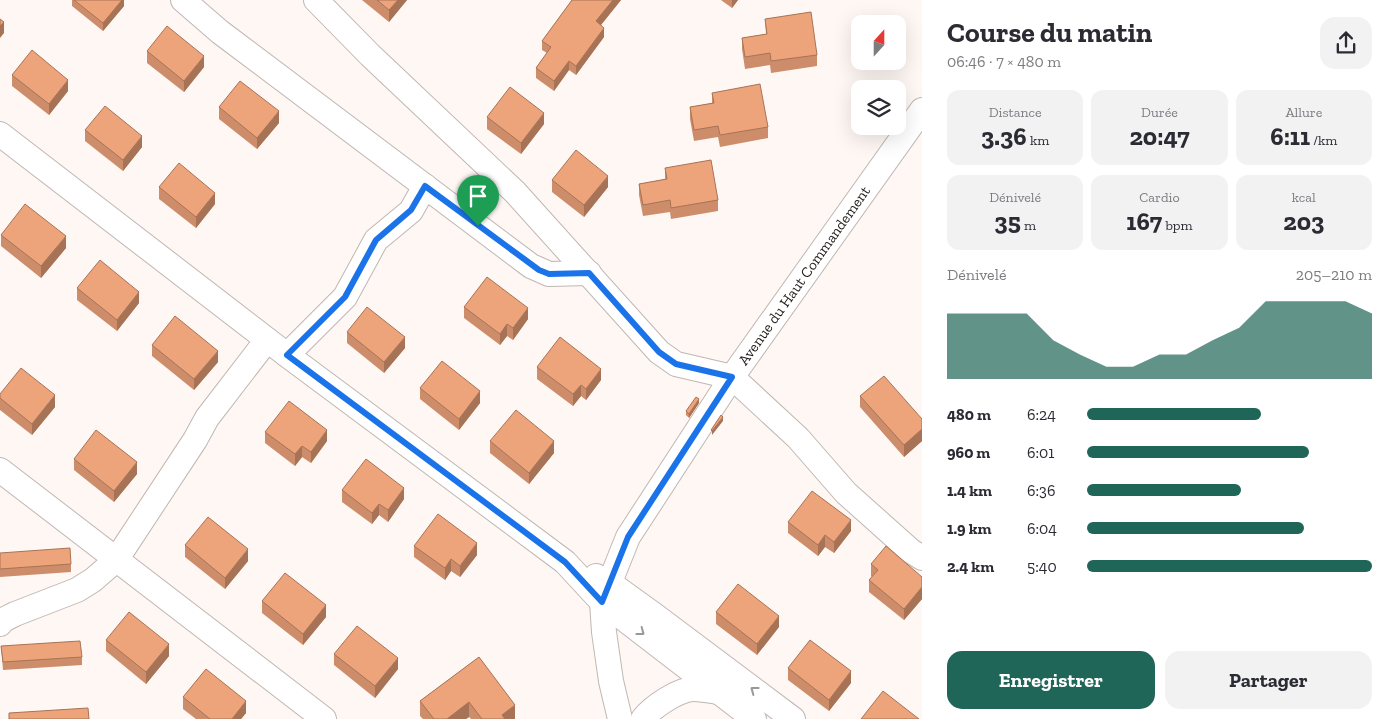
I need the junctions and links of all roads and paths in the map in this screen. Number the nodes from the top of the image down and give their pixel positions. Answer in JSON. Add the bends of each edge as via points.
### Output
{"nodes":[{"id":1,"x":183,"y":0,"type":"edge"},
{"id":2,"x":316,"y":0,"type":"edge"},
{"id":3,"x":922,"y":110,"type":"edge"},
{"id":4,"x":0,"y":134,"type":"edge"},
{"id":5,"x":425,"y":186,"type":"junction"},
{"id":6,"x":589,"y":273,"type":"junction"},
{"id":7,"x":267,"y":340,"type":"junction"},
{"id":8,"x":287,"y":355,"type":"junction"},
{"id":9,"x":732,"y":377,"type":"junction"},
{"id":10,"x":0,"y":470,"type":"edge"},
{"id":11,"x":922,"y":558,"type":"edge"},
{"id":12,"x":116,"y":560,"type":"junction"},
{"id":13,"x":606,"y":593,"type":"junction"},
{"id":14,"x":0,"y":624,"type":"edge"},
{"id":15,"x":718,"y":692,"type":"junction"},
{"id":16,"x":324,"y":719,"type":"edge"},
{"id":17,"x":620,"y":719,"type":"edge"},
{"id":18,"x":643,"y":719,"type":"edge"},
{"id":19,"x":754,"y":719,"type":"edge"},
{"id":20,"x":792,"y":719,"type":"edge"}],
"edges":[{"from":1,"to":5,"type":"street","via":[[220,32]]},
{"from":2,"to":6,"type":"street","via":[[515,192]]},
{"from":3,"to":9,"type":"street","name":"Avenue du Haut Commandement"},
{"from":4,"to":7,"type":"street"},
{"from":5,"to":6,"type":"street","via":[[539,270],[549,274]]},
{"from":5,"to":8,"type":"street","via":[[411,210],[376,240],[345,297]]},
{"from":6,"to":9,"type":"street","via":[[659,352],[676,364]]},
{"from":7,"to":8,"type":"street"},
{"from":7,"to":12,"type":"street","via":[[207,418]]},
{"from":8,"to":13,"type":"street"},
{"from":9,"to":11,"type":"street","via":[[798,438],[846,493]]},
{"from":9,"to":13,"type":"street","name":"Avenue du Haut Commandement","via":[[628,537]]},
{"from":10,"to":12,"type":"street"},
{"from":12,"to":14,"type":"street","via":[[77,590],[15,614]]},
{"from":12,"to":16,"type":"street"},
{"from":13,"to":15,"type":"street","one_way":true},
{"from":13,"to":17,"type":"street","name":"Avenue du Haut Commandement","via":[[604,632]]},
{"from":20,"to":13,"type":"street","one_way":true},
{"from":15,"to":18,"type":"street","via":[[692,689],[678,694],[663,701]]},
{"from":15,"to":19,"type":"street"}]}
